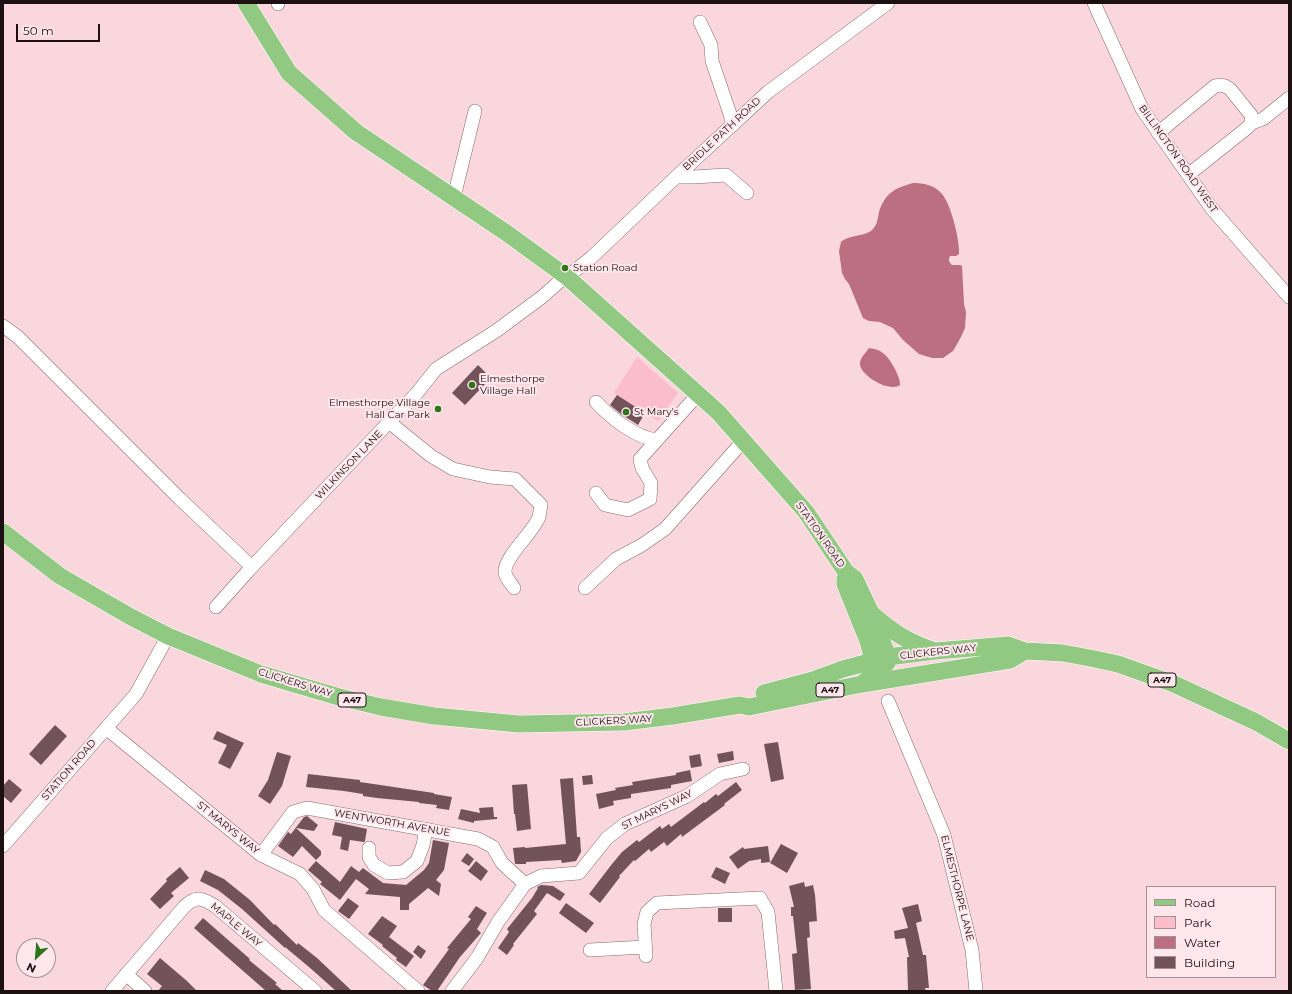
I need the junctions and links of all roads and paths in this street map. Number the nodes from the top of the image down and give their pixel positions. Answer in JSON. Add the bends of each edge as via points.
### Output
{"nodes":[{"id":1,"x":246,"y":3,"type":"edge"},
{"id":2,"x":888,"y":3,"type":"edge"},
{"id":3,"x":1094,"y":3,"type":"edge"},
{"id":4,"x":700,"y":22,"type":"dead end"},
{"id":5,"x":1289,"y":98,"type":"edge"},
{"id":6,"x":475,"y":111,"type":"dead end"},
{"id":7,"x":1252,"y":123,"type":"junction"},
{"id":8,"x":733,"y":124,"type":"junction"},
{"id":9,"x":1158,"y":133,"type":"junction"},
{"id":10,"x":1188,"y":175,"type":"junction"},
{"id":11,"x":676,"y":177,"type":"junction"},
{"id":12,"x":747,"y":193,"type":"dead end"},
{"id":13,"x":454,"y":197,"type":"junction"},
{"id":14,"x":567,"y":277,"type":"junction"},
{"id":15,"x":1289,"y":297,"type":"edge"},
{"id":16,"x":3,"y":326,"type":"edge"},
{"id":17,"x":700,"y":396,"type":"junction"},
{"id":18,"x":596,"y":402,"type":"dead end"},
{"id":19,"x":390,"y":422,"type":"junction"},
{"id":20,"x":658,"y":440,"type":"junction"},
{"id":21,"x":745,"y":443,"type":"junction"},
{"id":22,"x":596,"y":493,"type":"dead end"},
{"id":23,"x":3,"y":532,"type":"edge"},
{"id":24,"x":252,"y":567,"type":"junction"},
{"id":25,"x":846,"y":572,"type":"junction"},
{"id":26,"x":514,"y":588,"type":"dead end"},
{"id":27,"x":585,"y":588,"type":"dead end"},
{"id":28,"x":216,"y":607,"type":"dead end"},
{"id":29,"x":871,"y":613,"type":"junction"},
{"id":30,"x":168,"y":636,"type":"junction"},
{"id":31,"x":1026,"y":650,"type":"junction"},
{"id":32,"x":935,"y":651,"type":"junction"},
{"id":33,"x":881,"y":662,"type":"junction"},
{"id":34,"x":921,"y":674,"type":"junction"},
{"id":35,"x":862,"y":684,"type":"junction"},
{"id":36,"x":888,"y":701,"type":"dead end"},
{"id":37,"x":740,"y":705,"type":"junction"},
{"id":38,"x":106,"y":728,"type":"junction"},
{"id":39,"x":1289,"y":741,"type":"edge"},
{"id":40,"x":743,"y":770,"type":"dead end"},
{"id":41,"x":426,"y":829,"type":"junction"},
{"id":42,"x":3,"y":846,"type":"edge"},
{"id":43,"x":369,"y":848,"type":"dead end"},
{"id":44,"x":261,"y":855,"type":"junction"},
{"id":45,"x":525,"y":884,"type":"junction"},
{"id":46,"x":590,"y":950,"type":"dead end"},
{"id":47,"x":126,"y":974,"type":"junction"},
{"id":48,"x":112,"y":991,"type":"edge"},
{"id":49,"x":145,"y":991,"type":"edge"},
{"id":50,"x":315,"y":991,"type":"edge"},
{"id":51,"x":418,"y":991,"type":"edge"},
{"id":52,"x":452,"y":991,"type":"edge"},
{"id":53,"x":776,"y":991,"type":"edge"},
{"id":54,"x":976,"y":991,"type":"edge"}],
"edges":[{"from":1,"to":13,"type":"main road","name":"STATION ROAD","via":[[289,73],[356,132]]},
{"from":2,"to":8,"type":"street","name":"BRIDLE PATH ROAD","via":[[768,92]]},
{"from":3,"to":9,"type":"street","name":"BILLINGTON ROAD WEST","via":[[1142,109]]},
{"from":4,"to":8,"type":"street","via":[[711,45],[712,61]]},
{"from":5,"to":7,"type":"street","via":[[1263,119]]},
{"from":6,"to":13,"type":"street"},
{"from":7,"to":9,"type":"street","via":[[1251,115],[1230,89],[1219,85]]},
{"from":7,"to":10,"type":"street"},
{"from":8,"to":11,"type":"street","name":"BRIDLE PATH ROAD"},
{"from":9,"to":10,"type":"street","name":"BILLINGTON ROAD WEST"},
{"from":10,"to":15,"type":"street","name":"BILLINGTON ROAD WEST","via":[[1212,209]]},
{"from":11,"to":12,"type":"street","via":[[726,175]]},
{"from":11,"to":14,"type":"street","name":"BRIDLE PATH ROAD","via":[[592,257]]},
{"from":13,"to":14,"type":"main road","name":"STATION ROAD"},
{"from":14,"to":17,"type":"main road","name":"STATION ROAD"},
{"from":14,"to":19,"type":"street","name":"WILKINSON LANE","via":[[496,331],[436,369]]},
{"from":16,"to":24,"type":"street","via":[[18,337]]},
{"from":17,"to":20,"type":"street","via":[[692,401]]},
{"from":17,"to":21,"type":"main road","name":"STATION ROAD"},
{"from":18,"to":20,"type":"street","via":[[638,435]]},
{"from":19,"to":24,"type":"street","name":"WILKINSON LANE"},
{"from":19,"to":26,"type":"street","via":[[431,456],[453,470],[515,479],[541,505],[539,518],[509,560],[505,571]]},
{"from":20,"to":22,"type":"street","via":[[640,459],[651,483],[650,499],[628,510],[606,505]]},
{"from":21,"to":25,"type":"main road","name":"STATION ROAD","via":[[806,512]]},
{"from":21,"to":27,"type":"street","via":[[737,448],[665,529],[616,559]]},
{"from":23,"to":30,"type":"main road","name":"CLICKERS WAY","number":"A47","via":[[60,576]]},
{"from":24,"to":28,"type":"street","name":"WILKINSON LANE"},
{"from":25,"to":29,"type":"main road","name":"STATION ROAD","via":[[854,579]]},
{"from":25,"to":33,"type":"main road","name":"STATION ROAD","via":[[845,584],[868,641]]},
{"from":29,"to":32,"type":"main road","via":[[904,639]]},
{"from":29,"to":33,"type":"main road","name":"STATION ROAD"},
{"from":30,"to":37,"type":"main road","name":"CLICKERS WAY","number":"A47","via":[[261,674],[338,697],[434,716],[519,724],[624,722]]},
{"from":30,"to":38,"type":"street","name":"STATION ROAD","via":[[136,694]]},
{"from":31,"to":32,"type":"main road","name":"CLICKERS WAY","number":"A47","via":[[1008,645]]},
{"from":31,"to":34,"type":"main road","name":"CLICKERS WAY","number":"A47","via":[[1010,660]]},
{"from":31,"to":39,"type":"main road","name":"CLICKERS WAY","number":"A47","via":[[1063,653],[1118,664],[1174,684],[1256,722]]},
{"from":32,"to":33,"type":"main road","name":"CLICKERS WAY","number":"A47"},
{"from":33,"to":34,"type":"main road"},
{"from":33,"to":35,"type":"main road"},
{"from":33,"to":37,"type":"main road","name":"CLICKERS WAY","number":"A47","via":[[843,669],[745,699]]},
{"from":34,"to":35,"type":"main road","name":"CLICKERS WAY","number":"A47"},
{"from":35,"to":37,"type":"main road","name":"CLICKERS WAY","number":"A47","via":[[749,707]]},
{"from":36,"to":54,"type":"street","name":"ELMESTHORPE LANE","via":[[944,835],[972,950]]},
{"from":38,"to":42,"type":"street","name":"STATION ROAD"},
{"from":38,"to":44,"type":"street","name":"ST MARYS WAY"},
{"from":40,"to":45,"type":"street","name":"ST MARYS WAY","via":[[720,774],[687,796],[625,824],[607,838],[579,873],[541,876]]},
{"from":41,"to":43,"type":"street","via":[[417,861],[403,872],[388,873],[374,866],[369,857]]},
{"from":41,"to":44,"type":"street","name":"WENTWORTH AVENUE","via":[[307,808],[293,812]]},
{"from":41,"to":45,"type":"street","name":"WENTWORTH AVENUE","via":[[478,839],[493,847],[502,863]]},
{"from":44,"to":51,"type":"street","name":"ST MARYS WAY","via":[[300,874],[313,889],[324,910]]},
{"from":45,"to":52,"type":"street","via":[[477,958]]},
{"from":46,"to":53,"type":"street","via":[[645,952],[644,924],[647,912],[657,903],[760,898],[768,912]]},
{"from":47,"to":48,"type":"street","name":"MAPLE WAY"},
{"from":47,"to":49,"type":"street"},
{"from":47,"to":50,"type":"street","name":"MAPLE WAY","via":[[184,907],[191,900],[201,898],[215,906]]}]}
